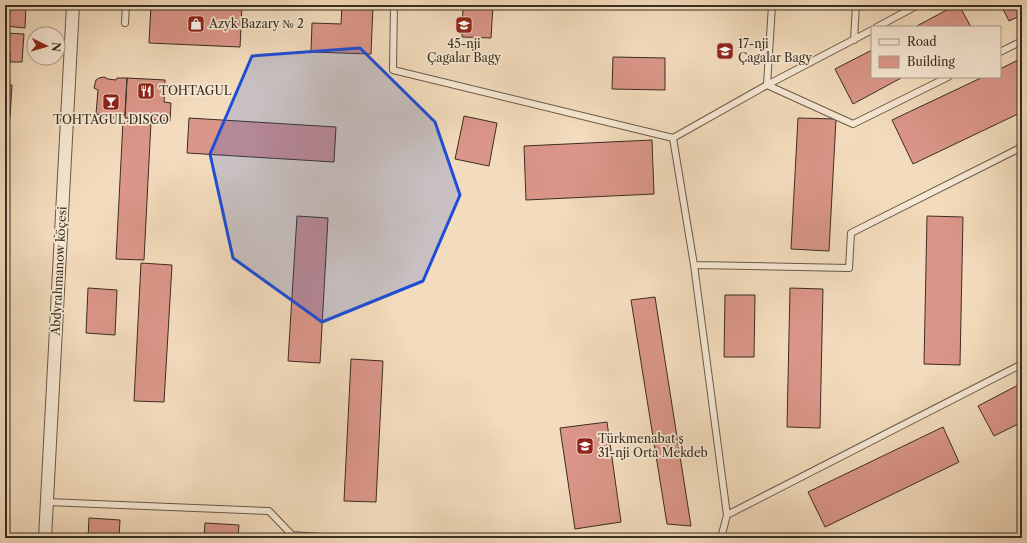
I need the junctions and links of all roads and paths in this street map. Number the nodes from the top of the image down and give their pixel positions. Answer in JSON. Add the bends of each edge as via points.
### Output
{"nodes":[{"id":1,"x":73,"y":5,"type":"edge"},
{"id":2,"x":126,"y":5,"type":"edge"},
{"id":3,"x":394,"y":5,"type":"edge"},
{"id":4,"x":772,"y":5,"type":"edge"},
{"id":5,"x":856,"y":5,"type":"edge"},
{"id":6,"x":918,"y":5,"type":"edge"},
{"id":7,"x":125,"y":23,"type":"dead end"},
{"id":8,"x":879,"y":26,"type":"edge"},
{"id":9,"x":871,"y":31,"type":"edge"},
{"id":10,"x":854,"y":40,"type":"junction"},
{"id":11,"x":1022,"y":41,"type":"edge"},
{"id":12,"x":1001,"y":52,"type":"edge"},
{"id":13,"x":946,"y":78,"type":"edge"},
{"id":14,"x":767,"y":85,"type":"junction"},
{"id":15,"x":673,"y":138,"type":"junction"},
{"id":16,"x":1022,"y":146,"type":"edge"},
{"id":17,"x":694,"y":265,"type":"junction"},
{"id":18,"x":1022,"y":364,"type":"edge"},
{"id":19,"x":47,"y":502,"type":"junction"},
{"id":20,"x":727,"y":515,"type":"junction"},
{"id":21,"x":45,"y":538,"type":"edge"},
{"id":22,"x":337,"y":538,"type":"edge"},
{"id":23,"x":721,"y":538,"type":"edge"}],
"edges":[{"from":1,"to":19,"type":"street","name":"Abdyrahmanow köçesi"},
{"from":2,"to":7,"type":"lane"},
{"from":3,"to":15,"type":"lane","via":[[393,70]]},
{"from":4,"to":14,"type":"lane"},
{"from":5,"to":10,"type":"lane"},
{"from":6,"to":8,"type":"lane"},
{"from":9,"to":10,"type":"lane"},
{"from":10,"to":14,"type":"lane"},
{"from":11,"to":12,"type":"lane"},
{"from":13,"to":14,"type":"lane","via":[[853,124]]},
{"from":14,"to":15,"type":"lane"},
{"from":15,"to":17,"type":"lane"},
{"from":16,"to":17,"type":"lane","via":[[851,233],[849,268]]},
{"from":17,"to":20,"type":"lane"},
{"from":18,"to":20,"type":"lane"},
{"from":19,"to":21,"type":"street","name":"Abdyrahmanow köçesi"},
{"from":19,"to":22,"type":"lane","via":[[269,511],[292,536]]},
{"from":20,"to":23,"type":"lane"}]}
